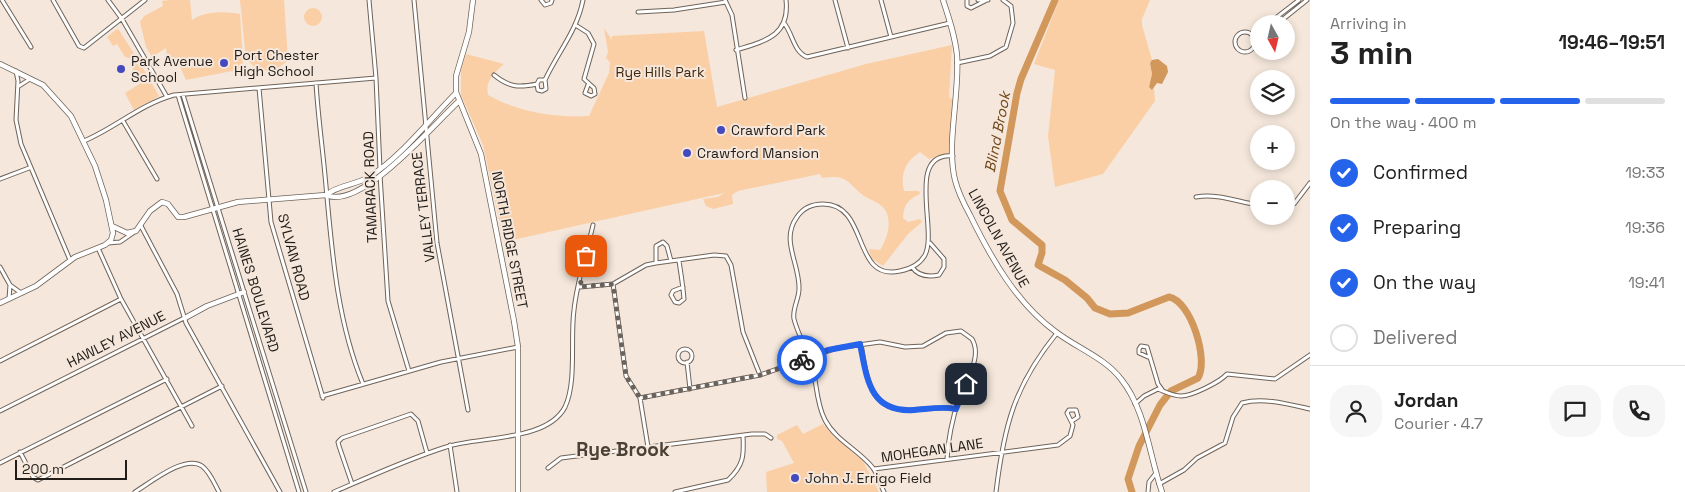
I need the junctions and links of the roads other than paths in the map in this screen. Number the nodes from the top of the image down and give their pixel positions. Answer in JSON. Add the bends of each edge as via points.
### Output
{"nodes":[{"id":1,"x":2,"y":0,"type":"edge"},
{"id":2,"x":53,"y":0,"type":"edge"},
{"id":3,"x":108,"y":0,"type":"edge"},
{"id":4,"x":145,"y":0,"type":"edge"},
{"id":5,"x":369,"y":0,"type":"edge"},
{"id":6,"x":414,"y":0,"type":"edge"},
{"id":7,"x":472,"y":0,"type":"edge"},
{"id":8,"x":541,"y":0,"type":"edge"},
{"id":9,"x":552,"y":0,"type":"edge"},
{"id":10,"x":583,"y":0,"type":"edge"},
{"id":11,"x":786,"y":0,"type":"edge"},
{"id":12,"x":835,"y":0,"type":"edge"},
{"id":13,"x":881,"y":0,"type":"edge"},
{"id":14,"x":943,"y":0,"type":"edge"},
{"id":15,"x":966,"y":0,"type":"edge"},
{"id":16,"x":978,"y":0,"type":"edge"},
{"id":17,"x":986,"y":0,"type":"edge"},
{"id":18,"x":1003,"y":0,"type":"edge"},
{"id":19,"x":1299,"y":0,"type":"edge"},
{"id":20,"x":1307,"y":0,"type":"edge"},
{"id":21,"x":726,"y":1,"type":"edge"},
{"id":22,"x":638,"y":12,"type":"dead end"},
{"id":23,"x":1280,"y":15,"type":"edge"},
{"id":24,"x":1288,"y":15,"type":"edge"},
{"id":25,"x":122,"y":19,"type":"junction"},
{"id":26,"x":784,"y":23,"type":"junction"},
{"id":27,"x":950,"y":24,"type":"junction"},
{"id":28,"x":577,"y":26,"type":"junction"},
{"id":29,"x":1250,"y":33,"type":"edge"},
{"id":30,"x":891,"y":37,"type":"junction"},
{"id":31,"x":31,"y":47,"type":"dead end"},
{"id":32,"x":848,"y":48,"type":"junction"},
{"id":33,"x":736,"y":50,"type":"junction"},
{"id":34,"x":1250,"y":51,"type":"edge"},
{"id":35,"x":957,"y":63,"type":"junction"},
{"id":36,"x":0,"y":64,"type":"edge"},
{"id":37,"x":16,"y":70,"type":"junction"},
{"id":38,"x":494,"y":75,"type":"dead end"},
{"id":39,"x":32,"y":78,"type":"junction"},
{"id":40,"x":376,"y":78,"type":"junction"},
{"id":41,"x":546,"y":82,"type":"junction"},
{"id":42,"x":316,"y":83,"type":"junction"},
{"id":43,"x":536,"y":84,"type":"junction"},
{"id":44,"x":588,"y":85,"type":"dead end"},
{"id":45,"x":18,"y":86,"type":"junction"},
{"id":46,"x":259,"y":88,"type":"junction"},
{"id":47,"x":456,"y":93,"type":"junction"},
{"id":48,"x":178,"y":95,"type":"junction"},
{"id":49,"x":183,"y":95,"type":"junction"},
{"id":50,"x":167,"y":97,"type":"junction"},
{"id":51,"x":745,"y":98,"type":"dead end"},
{"id":52,"x":458,"y":102,"type":"junction"},
{"id":53,"x":123,"y":121,"type":"junction"},
{"id":54,"x":427,"y":122,"type":"junction"},
{"id":55,"x":426,"y":133,"type":"junction"},
{"id":56,"x":84,"y":141,"type":"junction"},
{"id":57,"x":953,"y":156,"type":"junction"},
{"id":58,"x":29,"y":168,"type":"junction"},
{"id":59,"x":380,"y":169,"type":"junction"},
{"id":60,"x":380,"y":177,"type":"junction"},
{"id":61,"x":0,"y":179,"type":"edge"},
{"id":62,"x":157,"y":179,"type":"dead end"},
{"id":63,"x":1310,"y":183,"type":"edge"},
{"id":64,"x":326,"y":195,"type":"junction"},
{"id":65,"x":1196,"y":197,"type":"dead end"},
{"id":66,"x":269,"y":199,"type":"junction"},
{"id":67,"x":1250,"y":203,"type":"edge"},
{"id":68,"x":1295,"y":203,"type":"edge"},
{"id":69,"x":219,"y":208,"type":"junction"},
{"id":70,"x":213,"y":210,"type":"junction"},
{"id":71,"x":593,"y":225,"type":"dead end"},
{"id":72,"x":112,"y":226,"type":"junction"},
{"id":73,"x":141,"y":226,"type":"junction"},
{"id":74,"x":134,"y":233,"type":"junction"},
{"id":75,"x":108,"y":243,"type":"junction"},
{"id":76,"x":930,"y":243,"type":"junction"},
{"id":77,"x":98,"y":248,"type":"junction"},
{"id":78,"x":70,"y":260,"type":"junction"},
{"id":79,"x":670,"y":261,"type":"junction"},
{"id":80,"x":679,"y":261,"type":"junction"},
{"id":81,"x":656,"y":263,"type":"junction"},
{"id":82,"x":0,"y":267,"type":"edge"},
{"id":83,"x":912,"y":267,"type":"junction"},
{"id":84,"x":613,"y":284,"type":"junction"},
{"id":85,"x":10,"y":285,"type":"junction"},
{"id":86,"x":580,"y":287,"type":"junction"},
{"id":87,"x":683,"y":287,"type":"junction"},
{"id":88,"x":242,"y":293,"type":"junction"},
{"id":89,"x":22,"y":294,"type":"junction"},
{"id":90,"x":121,"y":299,"type":"junction"},
{"id":91,"x":8,"y":300,"type":"junction"},
{"id":92,"x":0,"y":303,"type":"edge"},
{"id":93,"x":184,"y":318,"type":"junction"},
{"id":94,"x":1057,"y":333,"type":"junction"},
{"id":95,"x":144,"y":338,"type":"junction"},
{"id":96,"x":860,"y":344,"type":"junction"},
{"id":97,"x":518,"y":347,"type":"junction"},
{"id":98,"x":1310,"y":355,"type":"edge"},
{"id":99,"x":808,"y":357,"type":"junction"},
{"id":100,"x":1148,"y":357,"type":"dead end"},
{"id":101,"x":458,"y":358,"type":"junction"},
{"id":102,"x":0,"y":361,"type":"edge"},
{"id":103,"x":687,"y":362,"type":"junction"},
{"id":104,"x":409,"y":371,"type":"junction"},
{"id":105,"x":760,"y":375,"type":"junction"},
{"id":106,"x":166,"y":379,"type":"junction"},
{"id":107,"x":363,"y":384,"type":"junction"},
{"id":108,"x":222,"y":386,"type":"junction"},
{"id":109,"x":690,"y":389,"type":"junction"},
{"id":110,"x":1164,"y":391,"type":"junction"},
{"id":111,"x":640,"y":398,"type":"junction"},
{"id":112,"x":1135,"y":404,"type":"junction"},
{"id":113,"x":182,"y":407,"type":"junction"},
{"id":114,"x":956,"y":409,"type":"junction"},
{"id":115,"x":1310,"y":409,"type":"edge"},
{"id":116,"x":468,"y":410,"type":"dead end"},
{"id":117,"x":0,"y":411,"type":"edge"},
{"id":118,"x":1072,"y":420,"type":"dead end"},
{"id":119,"x":192,"y":426,"type":"dead end"},
{"id":120,"x":518,"y":435,"type":"junction"},
{"id":121,"x":742,"y":436,"type":"junction"},
{"id":122,"x":771,"y":438,"type":"dead end"},
{"id":123,"x":450,"y":445,"type":"junction"},
{"id":124,"x":648,"y":447,"type":"junction"},
{"id":125,"x":20,"y":452,"type":"junction"},
{"id":126,"x":1001,"y":452,"type":"junction"},
{"id":127,"x":427,"y":453,"type":"junction"},
{"id":128,"x":947,"y":459,"type":"junction"},
{"id":129,"x":0,"y":463,"type":"edge"},
{"id":130,"x":548,"y":468,"type":"dead end"},
{"id":131,"x":874,"y":469,"type":"junction"},
{"id":132,"x":1156,"y":473,"type":"junction"},
{"id":133,"x":352,"y":484,"type":"junction"},
{"id":134,"x":1159,"y":484,"type":"junction"},
{"id":135,"x":135,"y":492,"type":"edge"},
{"id":136,"x":219,"y":492,"type":"edge"},
{"id":137,"x":280,"y":492,"type":"edge"},
{"id":138,"x":300,"y":492,"type":"edge"},
{"id":139,"x":306,"y":492,"type":"edge"},
{"id":140,"x":334,"y":492,"type":"edge"},
{"id":141,"x":457,"y":492,"type":"edge"},
{"id":142,"x":518,"y":492,"type":"edge"},
{"id":143,"x":675,"y":492,"type":"edge"},
{"id":144,"x":884,"y":492,"type":"edge"},
{"id":145,"x":996,"y":492,"type":"edge"},
{"id":146,"x":1148,"y":492,"type":"edge"},
{"id":147,"x":1162,"y":492,"type":"edge"}],
"edges":[{"from":1,"to":31,"type":"street"},
{"from":2,"to":25,"type":"street","via":[[82,48],[89,47]]},
{"from":3,"to":25,"type":"street"},
{"from":4,"to":25,"type":"street"},
{"from":5,"to":40,"type":"street","name":"TAMARACK ROAD"},
{"from":6,"to":54,"type":"street","name":"VALLEY TERRACE","via":[[422,102]]},
{"from":7,"to":47,"type":"street","name":"NORTH RIDGE STREET","via":[[469,32],[456,76]]},
{"from":8,"to":9,"type":"street","via":[[545,5],[551,4]]},
{"from":10,"to":28,"type":"street"},
{"from":11,"to":26,"type":"street"},
{"from":12,"to":32,"type":"street"},
{"from":13,"to":30,"type":"street"},
{"from":14,"to":27,"type":"street","name":"LINCOLN AVENUE"},
{"from":15,"to":17,"type":"street","via":[[971,8]]},
{"from":16,"to":17,"type":"street"},
{"from":18,"to":35,"type":"street","via":[[1011,6],[1013,18],[1006,47],[990,56]]},
{"from":19,"to":23,"type":"street"},
{"from":20,"to":24,"type":"street"},
{"from":21,"to":22,"type":"street"},
{"from":21,"to":33,"type":"street","via":[[732,15]]},
{"from":25,"to":50,"type":"street"},
{"from":26,"to":32,"type":"street","via":[[804,57]]},
{"from":26,"to":33,"type":"street","via":[[773,36]]},
{"from":27,"to":30,"type":"street"},
{"from":27,"to":35,"type":"street","name":"LINCOLN AVENUE"},
{"from":28,"to":41,"type":"street","via":[[557,54]]},
{"from":28,"to":44,"type":"street","via":[[588,33],[594,44],[584,79]]},
{"from":29,"to":34,"type":"street","via":[[1239,33],[1235,39],[1236,46],[1245,52]]},
{"from":30,"to":32,"type":"street"},
{"from":33,"to":51,"type":"street"},
{"from":35,"to":57,"type":"street","name":"LINCOLN AVENUE"},
{"from":36,"to":37,"type":"street"},
{"from":37,"to":39,"type":"street"},
{"from":37,"to":45,"type":"street"},
{"from":38,"to":43,"type":"street","via":[[510,86]]},
{"from":39,"to":45,"type":"street"},
{"from":39,"to":56,"type":"street","via":[[63,105]]},
{"from":40,"to":42,"type":"street"},
{"from":40,"to":59,"type":"street","name":"TAMARACK ROAD"},
{"from":41,"to":43,"type":"street","via":[[539,80]]},
{"from":41,"to":43,"type":"street","via":[[546,88],[540,91]]},
{"from":42,"to":46,"type":"street"},
{"from":42,"to":64,"type":"street"},
{"from":45,"to":58,"type":"street","via":[[16,120]]},
{"from":46,"to":49,"type":"street"},
{"from":46,"to":66,"type":"street","name":"SYLVAN ROAD"},
{"from":47,"to":52,"type":"street","name":"NORTH RIDGE STREET"},
{"from":47,"to":54,"type":"street"},
{"from":48,"to":49,"type":"street"},
{"from":48,"to":50,"type":"street"},
{"from":48,"to":70,"type":"street","name":"HAINES BOULEVARD"},
{"from":49,"to":69,"type":"street","name":"HAINES BOULEVARD"},
{"from":50,"to":53,"type":"street"},
{"from":52,"to":55,"type":"street"},
{"from":52,"to":97,"type":"street","name":"NORTH RIDGE STREET","via":[[481,154]]},
{"from":53,"to":56,"type":"street"},
{"from":53,"to":62,"type":"street"},
{"from":54,"to":55,"type":"street","name":"VALLEY TERRACE"},
{"from":54,"to":59,"type":"street"},
{"from":55,"to":60,"type":"street"},
{"from":55,"to":101,"type":"street","name":"VALLEY TERRACE","via":[[437,243]]},
{"from":56,"to":72,"type":"street","via":[[103,189]]},
{"from":57,"to":76,"type":"street","via":[[938,159],[926,173]]},
{"from":57,"to":94,"type":"street","name":"LINCOLN AVENUE","via":[[958,190],[1009,284],[1030,310]]},
{"from":58,"to":61,"type":"street"},
{"from":58,"to":78,"type":"street"},
{"from":59,"to":60,"type":"street","name":"TAMARACK ROAD"},
{"from":59,"to":64,"type":"street","via":[[360,182],[332,190]]},
{"from":60,"to":64,"type":"street","via":[[340,195]]},
{"from":60,"to":104,"type":"street","name":"TAMARACK ROAD","via":[[388,301]]},
{"from":63,"to":68,"type":"street"},
{"from":64,"to":66,"type":"street"},
{"from":64,"to":107,"type":"street","via":[[338,292]]},
{"from":65,"to":67,"type":"street","via":[[1224,197]]},
{"from":66,"to":69,"type":"street","via":[[238,202]]},
{"from":66,"to":107,"type":"street","name":"SYLVAN ROAD","via":[[272,225],[322,397]]},
{"from":69,"to":70,"type":"street"},
{"from":69,"to":88,"type":"street","name":"HAINES BOULEVARD"},
{"from":70,"to":73,"type":"street","via":[[181,217],[162,202],[150,211]]},
{"from":70,"to":88,"type":"street","name":"HAINES BOULEVARD"},
{"from":71,"to":86,"type":"street"},
{"from":72,"to":74,"type":"street"},
{"from":72,"to":75,"type":"street","via":[[112,237]]},
{"from":73,"to":74,"type":"street"},
{"from":73,"to":93,"type":"street","via":[[177,294]]},
{"from":74,"to":75,"type":"street","via":[[120,242]]},
{"from":75,"to":77,"type":"street"},
{"from":76,"to":83,"type":"street","via":[[923,258]]},
{"from":76,"to":83,"type":"street","via":[[944,259],[942,271],[927,276]]},
{"from":77,"to":78,"type":"street"},
{"from":77,"to":90,"type":"street"},
{"from":78,"to":89,"type":"street"},
{"from":79,"to":80,"type":"street"},
{"from":79,"to":81,"type":"street"},
{"from":79,"to":81,"type":"street","via":[[663,242],[656,246]]},
{"from":80,"to":87,"type":"street"},
{"from":80,"to":105,"type":"street","via":[[726,256],[731,265],[743,332]]},
{"from":81,"to":84,"type":"street"},
{"from":82,"to":85,"type":"street"},
{"from":83,"to":99,"type":"street","name":"MOHEGAN LANE","via":[[891,271],[871,262],[864,252],[854,222],[840,206],[817,204],[804,210],[790,228],[789,238],[799,283],[794,314]]},
{"from":84,"to":86,"type":"street"},
{"from":84,"to":111,"type":"street","via":[[626,376]]},
{"from":85,"to":89,"type":"street"},
{"from":85,"to":91,"type":"street"},
{"from":86,"to":120,"type":"street","via":[[574,308],[571,383],[566,404],[560,414],[546,424]]},
{"from":87,"to":87,"type":"street","via":[[684,299],[675,302],[671,295],[673,291]]},
{"from":88,"to":93,"type":"street","name":"HAWLEY AVENUE"},
{"from":88,"to":138,"type":"street","name":"HAINES BOULEVARD"},
{"from":88,"to":139,"type":"street","name":"HAINES BOULEVARD"},
{"from":89,"to":91,"type":"street"},
{"from":90,"to":95,"type":"street"},
{"from":90,"to":102,"type":"street"},
{"from":91,"to":92,"type":"street"},
{"from":93,"to":95,"type":"street","name":"HAWLEY AVENUE"},
{"from":93,"to":108,"type":"street"},
{"from":94,"to":112,"type":"street","name":"LINCOLN AVENUE","via":[[1116,373]]},
{"from":94,"to":126,"type":"street","via":[[1022,385],[1009,418]]},
{"from":95,"to":106,"type":"street"},
{"from":95,"to":117,"type":"street","name":"HAWLEY AVENUE"},
{"from":96,"to":99,"type":"street"},
{"from":96,"to":114,"type":"street","via":[[869,388],[886,405],[901,410]]},
{"from":96,"to":114,"type":"street","via":[[880,342],[923,346],[952,332],[966,333],[975,343],[976,352]]},
{"from":97,"to":101,"type":"street"},
{"from":97,"to":120,"type":"street","name":"NORTH RIDGE STREET"},
{"from":98,"to":110,"type":"street","via":[[1275,379],[1227,374],[1219,381],[1182,396]]},
{"from":99,"to":105,"type":"street"},
{"from":99,"to":131,"type":"street","name":"MOHEGAN LANE","via":[[825,420],[837,436]]},
{"from":100,"to":110,"type":"street"},
{"from":101,"to":104,"type":"street"},
{"from":101,"to":116,"type":"street","name":"VALLEY TERRACE"},
{"from":103,"to":103,"type":"street","via":[[691,360],[692,353],[684,349],[678,357]]},
{"from":103,"to":109,"type":"street"},
{"from":104,"to":107,"type":"street"},
{"from":105,"to":109,"type":"street"},
{"from":106,"to":113,"type":"street"},
{"from":106,"to":125,"type":"street"},
{"from":108,"to":113,"type":"street"},
{"from":108,"to":137,"type":"street"},
{"from":109,"to":111,"type":"street"},
{"from":110,"to":112,"type":"street","via":[[1153,391]]},
{"from":111,"to":124,"type":"street"},
{"from":112,"to":132,"type":"street","name":"LINCOLN AVENUE"},
{"from":113,"to":119,"type":"street"},
{"from":113,"to":125,"type":"street","via":[[38,480]]},
{"from":114,"to":128,"type":"street"},
{"from":115,"to":134,"type":"street","via":[[1253,400],[1242,403],[1233,417],[1225,442]]},
{"from":118,"to":126,"type":"street","name":"MOHEGAN LANE","via":[[1070,436],[1064,443]]},
{"from":120,"to":123,"type":"street"},
{"from":120,"to":142,"type":"street","name":"NORTH RIDGE STREET"},
{"from":121,"to":122,"type":"street","via":[[761,433]]},
{"from":121,"to":124,"type":"street"},
{"from":121,"to":143,"type":"street","via":[[744,456],[728,480]]},
{"from":123,"to":127,"type":"street"},
{"from":123,"to":141,"type":"street"},
{"from":124,"to":130,"type":"street","via":[[561,458]]},
{"from":125,"to":129,"type":"street"},
{"from":126,"to":128,"type":"street","name":"MOHEGAN LANE"},
{"from":126,"to":145,"type":"street"},
{"from":127,"to":133,"type":"street"},
{"from":127,"to":133,"type":"street","via":[[418,421],[410,414],[339,440],[338,446]]},
{"from":128,"to":131,"type":"street","name":"MOHEGAN LANE"},
{"from":131,"to":144,"type":"street"},
{"from":132,"to":134,"type":"street","name":"LINCOLN AVENUE"},
{"from":132,"to":146,"type":"street","via":[[1152,476]]},
{"from":133,"to":140,"type":"street"},
{"from":134,"to":147,"type":"street","name":"LINCOLN AVENUE"},
{"from":135,"to":136,"type":"street","via":[[189,462],[201,465]]}]}
